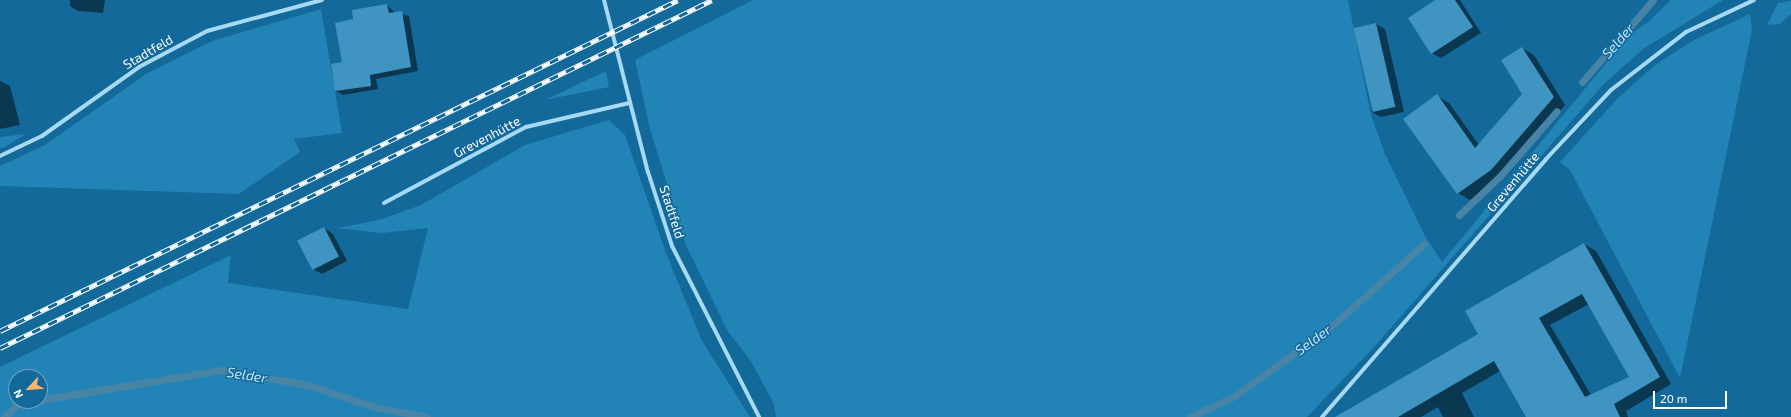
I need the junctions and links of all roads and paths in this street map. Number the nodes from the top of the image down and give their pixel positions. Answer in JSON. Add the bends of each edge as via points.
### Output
{"nodes":[{"id":1,"x":322,"y":0,"type":"edge"},
{"id":2,"x":604,"y":0,"type":"edge"},
{"id":3,"x":1754,"y":0,"type":"edge"},
{"id":4,"x":629,"y":103,"type":"junction"},
{"id":5,"x":0,"y":156,"type":"edge"},
{"id":6,"x":384,"y":203,"type":"dead end"},
{"id":7,"x":759,"y":417,"type":"edge"},
{"id":8,"x":1322,"y":417,"type":"edge"}],
"edges":[{"from":1,"to":5,"type":"street","name":"Stadtfeld","via":[[207,31],[139,67],[42,136]]},
{"from":2,"to":4,"type":"street","name":"Stadtfeld"},
{"from":3,"to":8,"type":"street","name":"Grevenhütte","via":[[1686,32],[1611,90],[1546,159]]},
{"from":4,"to":6,"type":"street","name":"Grevenhütte","via":[[526,127]]},
{"from":4,"to":7,"type":"street","name":"Stadtfeld","via":[[672,246]]}]}
